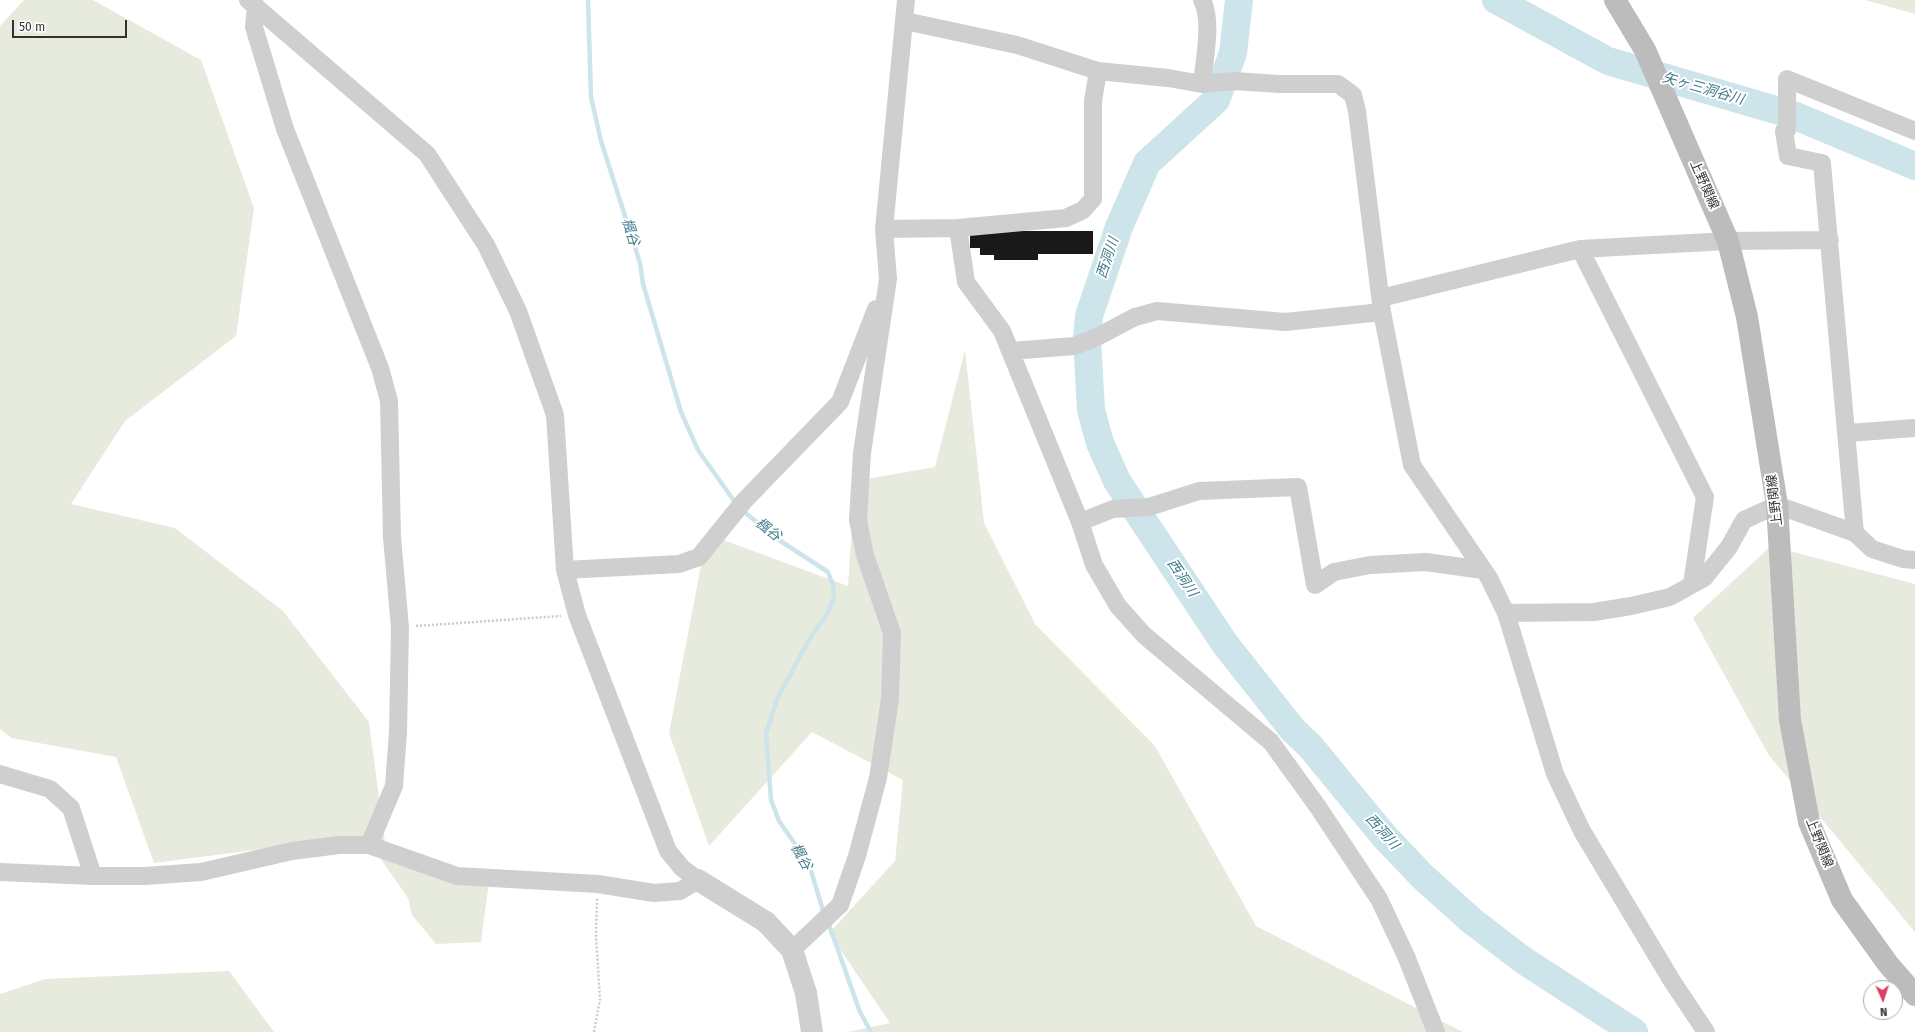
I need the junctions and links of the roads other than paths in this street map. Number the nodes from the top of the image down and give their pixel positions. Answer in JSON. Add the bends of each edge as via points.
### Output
{"nodes":[{"id":1,"x":906,"y":0,"type":"edge"},
{"id":2,"x":1202,"y":0,"type":"edge"},
{"id":3,"x":1615,"y":0,"type":"edge"},
{"id":4,"x":252,"y":3,"type":"edge"},
{"id":5,"x":905,"y":21,"type":"junction"},
{"id":6,"x":1098,"y":71,"type":"junction"},
{"id":7,"x":1202,"y":84,"type":"junction"},
{"id":8,"x":1915,"y":131,"type":"edge"},
{"id":9,"x":958,"y":228,"type":"junction"},
{"id":10,"x":884,"y":229,"type":"junction"},
{"id":11,"x":1830,"y":240,"type":"junction"},
{"id":12,"x":1728,"y":241,"type":"junction"},
{"id":13,"x":1580,"y":249,"type":"junction"},
{"id":14,"x":888,"y":279,"type":"junction"},
{"id":15,"x":1382,"y":305,"type":"junction"},
{"id":16,"x":1010,"y":351,"type":"junction"},
{"id":17,"x":1915,"y":428,"type":"edge"},
{"id":18,"x":1848,"y":433,"type":"junction"},
{"id":19,"x":1777,"y":505,"type":"junction"},
{"id":20,"x":1080,"y":522,"type":"junction"},
{"id":21,"x":1855,"y":533,"type":"junction"},
{"id":22,"x":1915,"y":560,"type":"edge"},
{"id":23,"x":564,"y":570,"type":"junction"},
{"id":24,"x":1483,"y":570,"type":"junction"},
{"id":25,"x":1692,"y":584,"type":"junction"},
{"id":26,"x":1506,"y":613,"type":"junction"},
{"id":27,"x":0,"y":774,"type":"edge"},
{"id":28,"x":369,"y":845,"type":"junction"},
{"id":29,"x":0,"y":872,"type":"edge"},
{"id":30,"x":94,"y":876,"type":"junction"},
{"id":31,"x":698,"y":880,"type":"junction"},
{"id":32,"x":792,"y":950,"type":"junction"},
{"id":33,"x":1915,"y":995,"type":"edge"},
{"id":34,"x":812,"y":1032,"type":"edge"},
{"id":35,"x":1436,"y":1032,"type":"edge"},
{"id":36,"x":1706,"y":1032,"type":"edge"}],
"edges":[{"from":1,"to":5,"type":"street"},
{"from":2,"to":7,"type":"street","via":[[1207,26]]},
{"from":3,"to":12,"type":"main road","name":"上野関線","via":[[1645,50]]},
{"from":4,"to":23,"type":"street","via":[[427,154],[486,245],[518,311],[555,415]]},
{"from":4,"to":28,"type":"street","via":[[254,27],[285,129],[380,368],[388,401],[392,537],[400,628],[398,732],[394,786]]},
{"from":5,"to":6,"type":"street","via":[[1017,45]]},
{"from":5,"to":10,"type":"street"},
{"from":6,"to":7,"type":"street"},
{"from":6,"to":9,"type":"street","via":[[1093,101],[1093,199],[1083,210],[1066,218]]},
{"from":7,"to":15,"type":"street","via":[[1234,81],[1338,84],[1353,95]]},
{"from":8,"to":11,"type":"street","via":[[1787,79],[1784,131],[1788,156],[1822,163]]},
{"from":9,"to":10,"type":"street"},
{"from":9,"to":16,"type":"street","via":[[966,282],[1002,331]]},
{"from":10,"to":14,"type":"street"},
{"from":11,"to":12,"type":"street"},
{"from":11,"to":18,"type":"street"},
{"from":12,"to":13,"type":"street"},
{"from":12,"to":19,"type":"main road","name":"上野関線","via":[[1747,317]]},
{"from":13,"to":15,"type":"street"},
{"from":13,"to":25,"type":"street","via":[[1705,497]]},
{"from":14,"to":23,"type":"street","via":[[840,402],[744,501],[699,557],[679,564]]},
{"from":14,"to":32,"type":"street","via":[[862,453],[858,520],[865,555],[892,632],[890,700],[878,778],[857,856],[840,905]]},
{"from":15,"to":16,"type":"street","via":[[1285,322],[1158,311],[1135,317],[1096,338],[1074,346]]},
{"from":15,"to":24,"type":"street","via":[[1412,465]]},
{"from":16,"to":20,"type":"street"},
{"from":17,"to":18,"type":"street"},
{"from":18,"to":21,"type":"street"},
{"from":19,"to":21,"type":"street"},
{"from":19,"to":25,"type":"street","via":[[1744,520],[1729,547],[1709,572],[1704,578]]},
{"from":19,"to":33,"type":"main road","name":"上野関線","via":[[1790,720],[1809,822],[1842,900],[1888,964]]},
{"from":20,"to":24,"type":"street","via":[[1113,509],[1149,508],[1199,491],[1298,487],[1315,584],[1334,572],[1370,565],[1426,562]]},
{"from":20,"to":35,"type":"street","via":[[1094,565],[1118,606],[1144,635],[1271,742],[1318,807],[1379,899],[1406,956]]},
{"from":21,"to":22,"type":"street","via":[[1872,549],[1902,559]]},
{"from":23,"to":31,"type":"street","via":[[577,615],[668,851],[682,868]]},
{"from":24,"to":26,"type":"street"},
{"from":25,"to":26,"type":"street","via":[[1670,597],[1594,612]]},
{"from":26,"to":36,"type":"street","via":[[1555,774],[1582,831],[1672,981]]},
{"from":27,"to":30,"type":"street","via":[[50,789],[71,808]]},
{"from":28,"to":30,"type":"street","via":[[339,845],[292,851],[201,872]]},
{"from":28,"to":31,"type":"street","via":[[457,876],[598,884],[654,893],[680,891]]},
{"from":29,"to":30,"type":"street"},
{"from":31,"to":32,"type":"street","via":[[766,922]]},
{"from":32,"to":34,"type":"street","via":[[806,993]]}]}
